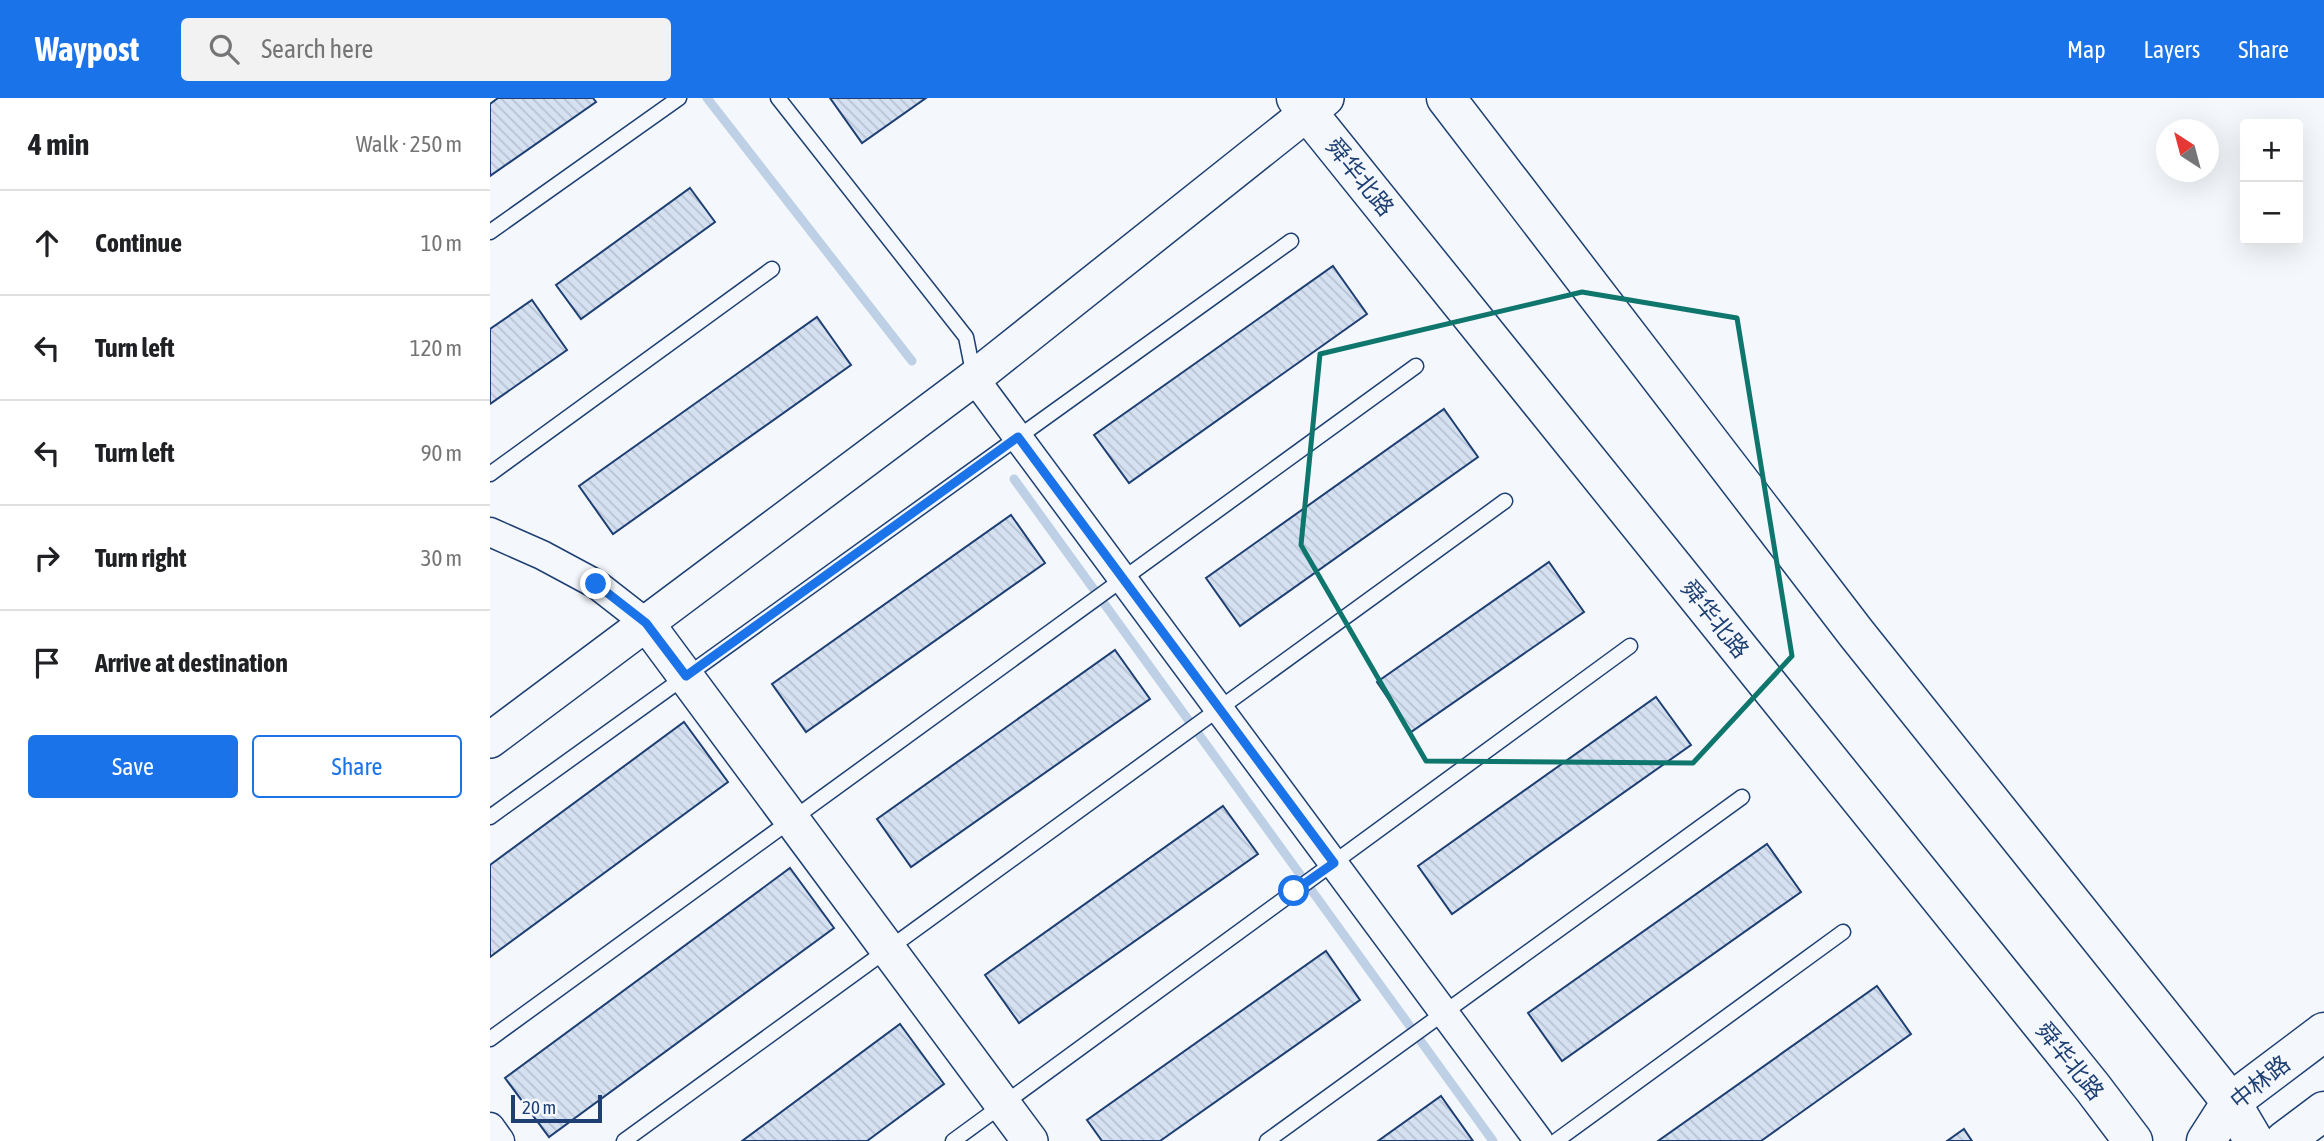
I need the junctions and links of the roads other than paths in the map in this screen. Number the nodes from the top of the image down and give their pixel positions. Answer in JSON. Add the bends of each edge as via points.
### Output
{"nodes":[{"id":1,"x":679,"y":98,"type":"edge"},
{"id":2,"x":778,"y":98,"type":"edge"},
{"id":3,"x":1446,"y":98,"type":"edge"},
{"id":4,"x":1310,"y":103,"type":"edge"},
{"id":5,"x":490,"y":232,"type":"edge"},
{"id":6,"x":1291,"y":241,"type":"dead end"},
{"id":7,"x":772,"y":269,"type":"dead end"},
{"id":8,"x":1416,"y":366,"type":"dead end"},
{"id":9,"x":974,"y":378,"type":"junction"},
{"id":10,"x":1018,"y":437,"type":"junction"},
{"id":11,"x":490,"y":474,"type":"edge"},
{"id":12,"x":1505,"y":501,"type":"dead end"},
{"id":13,"x":490,"y":532,"type":"edge"},
{"id":14,"x":1117,"y":583,"type":"junction"},
{"id":15,"x":646,"y":623,"type":"junction"},
{"id":16,"x":1630,"y":646,"type":"dead end"},
{"id":17,"x":686,"y":676,"type":"junction"},
{"id":18,"x":1212,"y":714,"type":"junction"},
{"id":19,"x":490,"y":740,"type":"edge"},
{"id":20,"x":1742,"y":797,"type":"dead end"},
{"id":21,"x":490,"y":817,"type":"edge"},
{"id":22,"x":792,"y":820,"type":"junction"},
{"id":23,"x":1326,"y":868,"type":"junction"},
{"id":24,"x":1843,"y":932,"type":"dead end"},
{"id":25,"x":888,"y":949,"type":"junction"},
{"id":26,"x":1436,"y":1019,"type":"junction"},
{"id":27,"x":2324,"y":1031,"type":"edge"},
{"id":28,"x":490,"y":1039,"type":"edge"},
{"id":29,"x":2231,"y":1102,"type":"junction"},
{"id":30,"x":1003,"y":1104,"type":"junction"},
{"id":31,"x":2324,"y":1111,"type":"edge"},
{"id":32,"x":490,"y":1128,"type":"edge"},
{"id":33,"x":500,"y":1141,"type":"edge"},
{"id":34,"x":624,"y":1141,"type":"edge"},
{"id":35,"x":953,"y":1141,"type":"edge"},
{"id":36,"x":1030,"y":1141,"type":"edge"},
{"id":37,"x":1267,"y":1141,"type":"edge"},
{"id":38,"x":1539,"y":1141,"type":"edge"},
{"id":39,"x":1556,"y":1141,"type":"edge"},
{"id":40,"x":2133,"y":1141,"type":"edge"},
{"id":41,"x":2206,"y":1141,"type":"edge"},
{"id":42,"x":2255,"y":1141,"type":"edge"},
{"id":43,"x":2284,"y":1141,"type":"edge"}],
"edges":[{"from":1,"to":5,"type":"lane"},
{"from":2,"to":9,"type":"lane","via":[[966,337]]},
{"from":3,"to":29,"type":"main road","via":[[1856,633]]},
{"from":4,"to":9,"type":"street"},
{"from":4,"to":40,"type":"main road","name":"舜华北路"},
{"from":6,"to":10,"type":"lane"},
{"from":7,"to":11,"type":"lane"},
{"from":8,"to":14,"type":"lane"},
{"from":9,"to":10,"type":"street"},
{"from":9,"to":15,"type":"street"},
{"from":10,"to":14,"type":"street"},
{"from":10,"to":17,"type":"lane"},
{"from":12,"to":18,"type":"lane"},
{"from":13,"to":15,"type":"street","via":[[596,584]]},
{"from":14,"to":18,"type":"street"},
{"from":14,"to":22,"type":"lane"},
{"from":15,"to":17,"type":"street"},
{"from":15,"to":19,"type":"street"},
{"from":16,"to":23,"type":"lane"},
{"from":17,"to":21,"type":"lane"},
{"from":17,"to":22,"type":"street"},
{"from":18,"to":23,"type":"street"},
{"from":18,"to":25,"type":"lane"},
{"from":20,"to":26,"type":"lane"},
{"from":22,"to":25,"type":"street"},
{"from":22,"to":28,"type":"lane"},
{"from":23,"to":26,"type":"street"},
{"from":23,"to":30,"type":"lane"},
{"from":24,"to":39,"type":"lane"},
{"from":25,"to":30,"type":"street"},
{"from":25,"to":34,"type":"lane"},
{"from":26,"to":37,"type":"lane"},
{"from":26,"to":38,"type":"street"},
{"from":27,"to":29,"type":"main road","name":"中林路"},
{"from":29,"to":41,"type":"main road","name":"中林路"},
{"from":29,"to":42,"type":"main road"},
{"from":30,"to":35,"type":"lane"},
{"from":30,"to":36,"type":"street"},
{"from":31,"to":43,"type":"main road"},
{"from":32,"to":33,"type":"street"}]}
